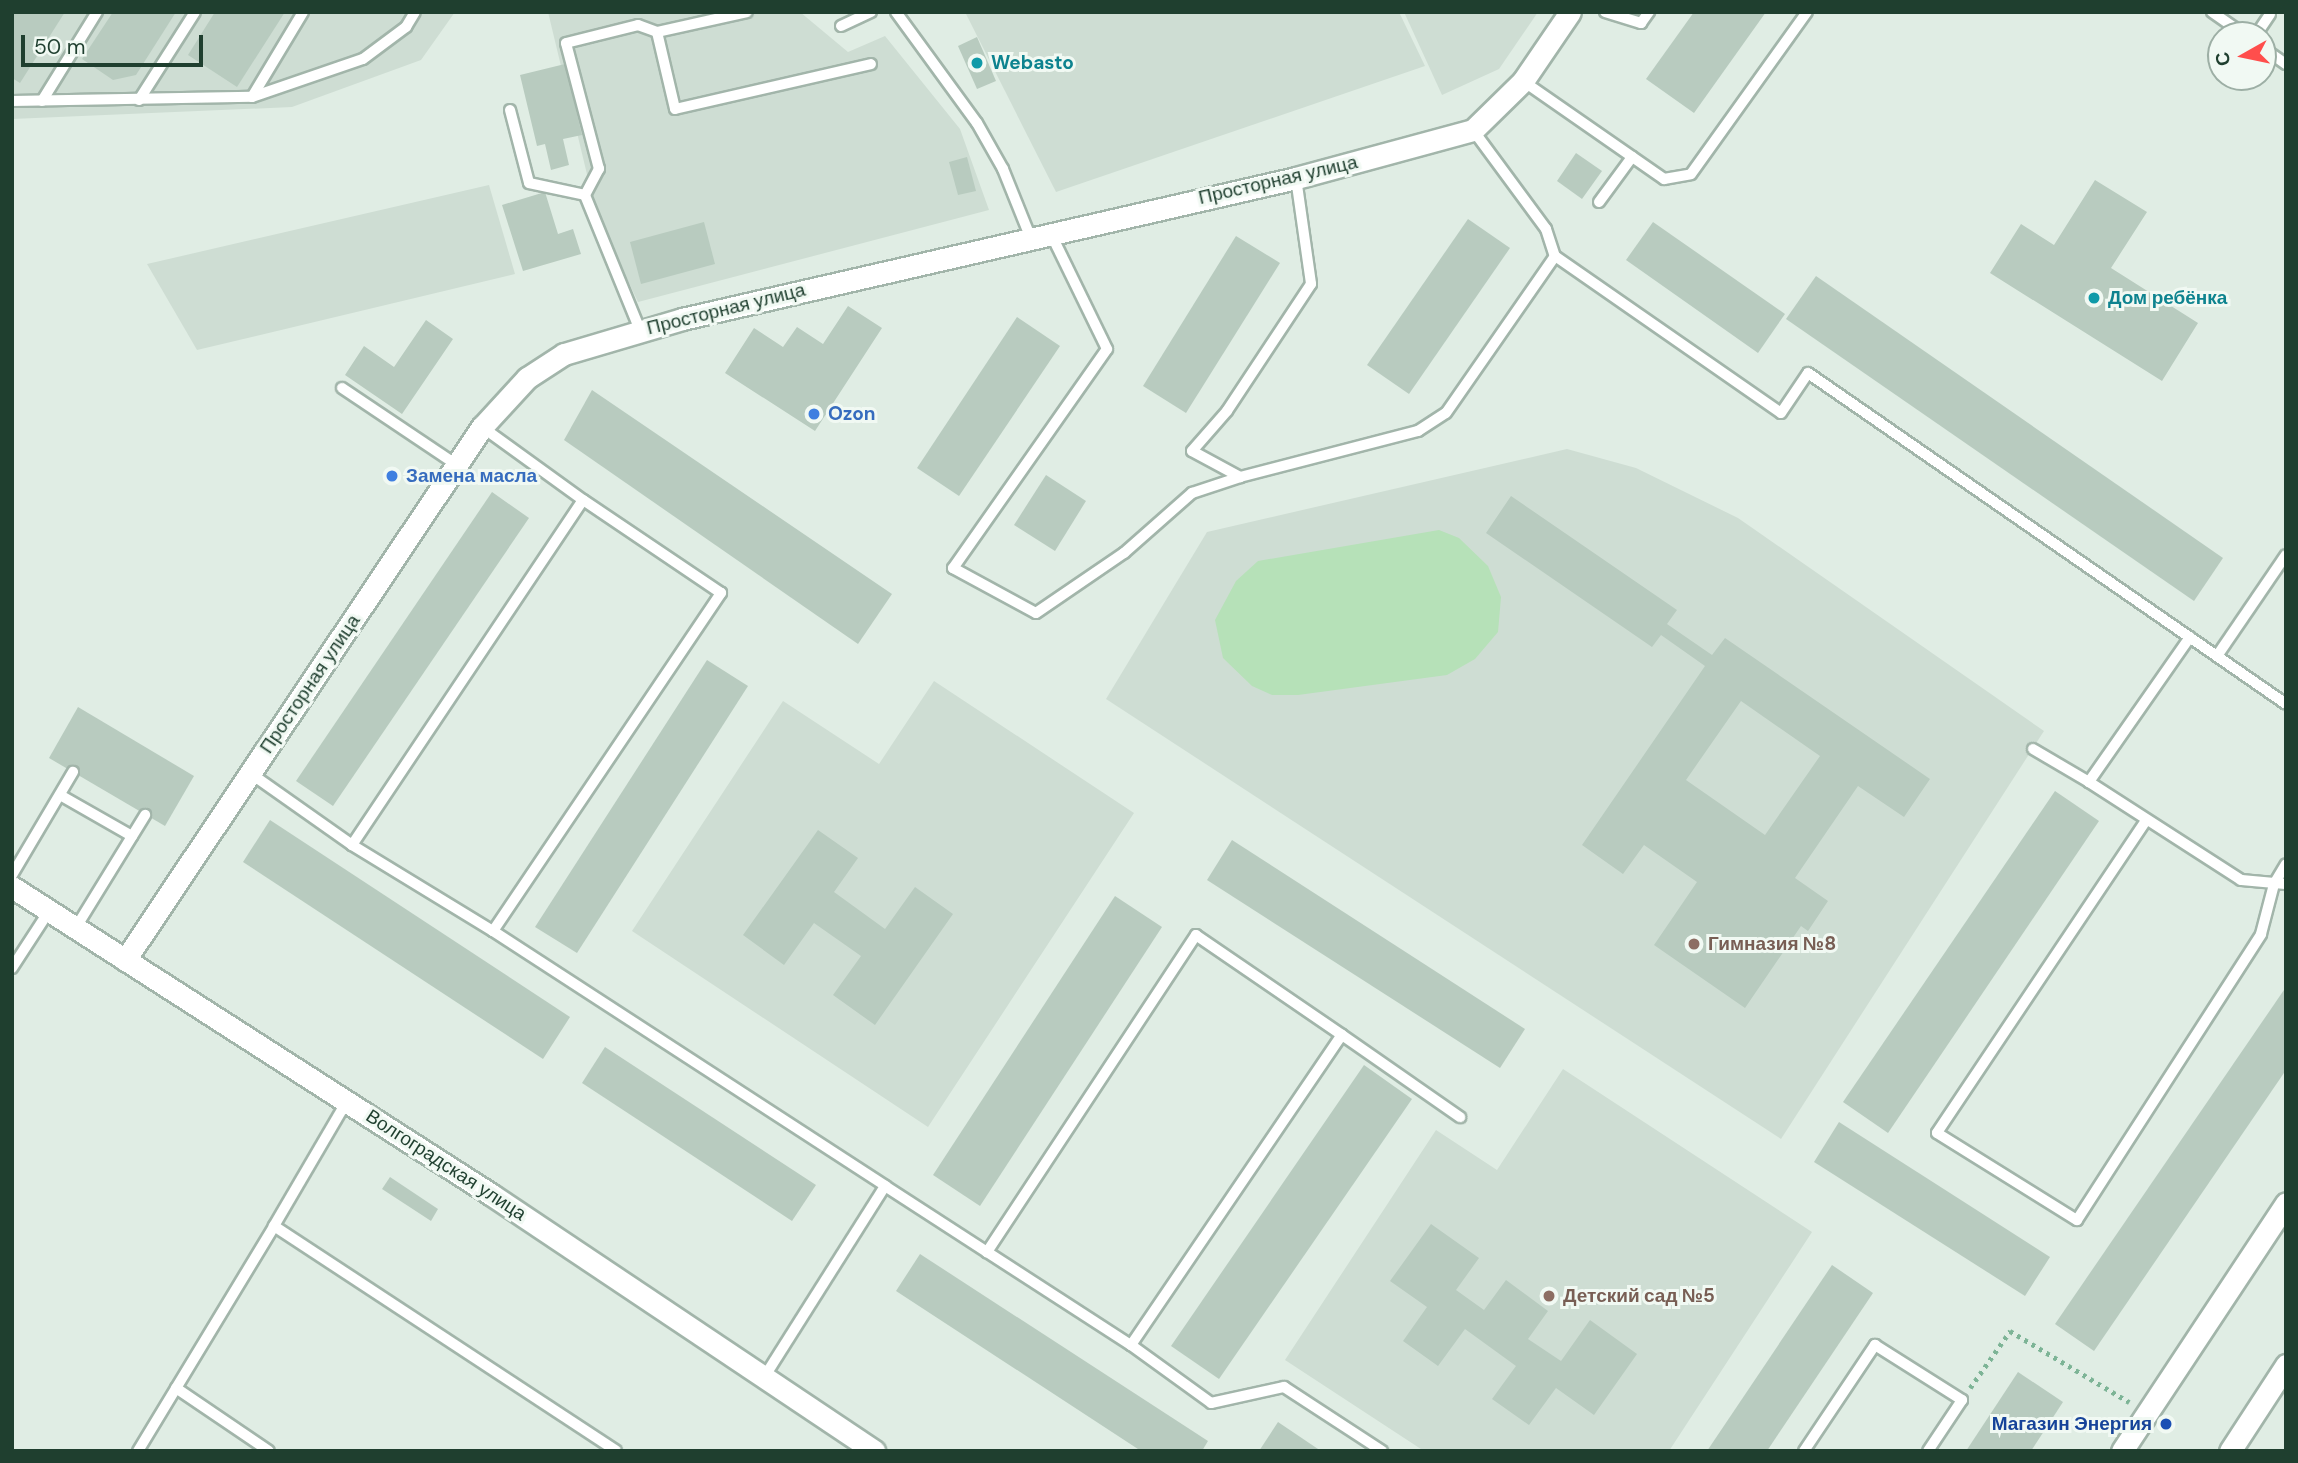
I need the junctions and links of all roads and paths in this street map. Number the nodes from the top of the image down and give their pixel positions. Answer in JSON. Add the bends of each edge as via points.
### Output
{"nodes":[{"id":1,"x":97,"y":12,"type":"edge"},
{"id":2,"x":195,"y":12,"type":"edge"},
{"id":3,"x":303,"y":12,"type":"edge"},
{"id":4,"x":415,"y":12,"type":"edge"},
{"id":5,"x":747,"y":12,"type":"edge"},
{"id":6,"x":871,"y":12,"type":"edge"},
{"id":7,"x":896,"y":12,"type":"edge"},
{"id":8,"x":1570,"y":12,"type":"edge"},
{"id":9,"x":1605,"y":12,"type":"edge"},
{"id":10,"x":1649,"y":12,"type":"edge"},
{"id":11,"x":1807,"y":12,"type":"edge"},
{"id":12,"x":2270,"y":15,"type":"dead end"},
{"id":13,"x":2266,"y":21,"type":"edge"},
{"id":14,"x":841,"y":26,"type":"dead end"},
{"id":15,"x":657,"y":32,"type":"junction"},
{"id":16,"x":871,"y":64,"type":"dead end"},
{"id":17,"x":1523,"y":80,"type":"junction"},
{"id":18,"x":252,"y":97,"type":"junction"},
{"id":19,"x":139,"y":100,"type":"junction"},
{"id":20,"x":12,"y":101,"type":"edge"},
{"id":21,"x":42,"y":101,"type":"junction"},
{"id":22,"x":510,"y":110,"type":"dead end"},
{"id":23,"x":1473,"y":130,"type":"junction"},
{"id":24,"x":1632,"y":157,"type":"junction"},
{"id":25,"x":1296,"y":178,"type":"junction"},
{"id":26,"x":585,"y":195,"type":"junction"},
{"id":27,"x":1600,"y":202,"type":"dead end"},
{"id":28,"x":1040,"y":234,"type":"junction"},
{"id":29,"x":1555,"y":256,"type":"junction"},
{"id":30,"x":640,"y":330,"type":"junction"},
{"id":31,"x":342,"y":388,"type":"dead end"},
{"id":32,"x":482,"y":427,"type":"junction"},
{"id":33,"x":457,"y":465,"type":"junction"},
{"id":34,"x":1240,"y":477,"type":"junction"},
{"id":35,"x":583,"y":500,"type":"junction"},
{"id":36,"x":2286,"y":555,"type":"edge"},
{"id":37,"x":2189,"y":637,"type":"junction"},
{"id":38,"x":2217,"y":656,"type":"junction"},
{"id":39,"x":2286,"y":704,"type":"edge"},
{"id":40,"x":2032,"y":749,"type":"dead end"},
{"id":41,"x":73,"y":772,"type":"dead end"},
{"id":42,"x":250,"y":773,"type":"junction"},
{"id":43,"x":2089,"y":782,"type":"junction"},
{"id":44,"x":60,"y":795,"type":"junction"},
{"id":45,"x":145,"y":815,"type":"dead end"},
{"id":46,"x":2145,"y":822,"type":"junction"},
{"id":47,"x":132,"y":836,"type":"junction"},
{"id":48,"x":352,"y":845,"type":"junction"},
{"id":49,"x":2286,"y":864,"type":"edge"},
{"id":50,"x":12,"y":875,"type":"edge"},
{"id":51,"x":2280,"y":884,"type":"edge"},
{"id":52,"x":12,"y":887,"type":"edge"},
{"id":53,"x":48,"y":911,"type":"junction"},
{"id":54,"x":75,"y":929,"type":"junction"},
{"id":55,"x":493,"y":931,"type":"junction"},
{"id":56,"x":125,"y":960,"type":"junction"},
{"id":57,"x":12,"y":968,"type":"edge"},
{"id":58,"x":1342,"y":1035,"type":"junction"},
{"id":59,"x":348,"y":1101,"type":"junction"},
{"id":60,"x":1460,"y":1117,"type":"dead end"},
{"id":61,"x":885,"y":1186,"type":"junction"},
{"id":62,"x":2286,"y":1203,"type":"edge"},
{"id":63,"x":274,"y":1226,"type":"junction"},
{"id":64,"x":987,"y":1252,"type":"junction"},
{"id":65,"x":1131,"y":1345,"type":"junction"},
{"id":66,"x":2286,"y":1365,"type":"edge"},
{"id":67,"x":763,"y":1379,"type":"junction"},
{"id":68,"x":176,"y":1388,"type":"junction"},
{"id":69,"x":1962,"y":1400,"type":"junction"},
{"id":70,"x":2147,"y":1413,"type":"junction"},
{"id":71,"x":138,"y":1451,"type":"edge"},
{"id":72,"x":268,"y":1451,"type":"edge"},
{"id":73,"x":617,"y":1451,"type":"edge"},
{"id":74,"x":874,"y":1451,"type":"edge"},
{"id":75,"x":1382,"y":1451,"type":"edge"},
{"id":76,"x":1804,"y":1451,"type":"edge"},
{"id":77,"x":1928,"y":1451,"type":"edge"},
{"id":78,"x":2122,"y":1451,"type":"edge"},
{"id":79,"x":2230,"y":1451,"type":"edge"}],
"edges":[{"from":1,"to":21,"type":"lane"},
{"from":2,"to":19,"type":"lane"},
{"from":3,"to":18,"type":"lane"},
{"from":4,"to":18,"type":"lane","via":[[405,27],[363,59]]},
{"from":5,"to":15,"type":"lane"},
{"from":6,"to":14,"type":"lane"},
{"from":7,"to":28,"type":"lane","via":[[977,123]]},
{"from":8,"to":17,"type":"street","name":"Просторная улица"},
{"from":9,"to":10,"type":"lane","via":[[1641,23]]},
{"from":11,"to":24,"type":"lane","via":[[1691,174],[1664,179]]},
{"from":12,"to":13,"type":"lane"},
{"from":15,"to":16,"type":"lane","via":[[675,109]]},
{"from":15,"to":26,"type":"lane","via":[[638,25],[566,43],[599,169]]},
{"from":17,"to":23,"type":"street","name":"Просторная улица"},
{"from":17,"to":24,"type":"lane"},
{"from":18,"to":19,"type":"lane"},
{"from":19,"to":21,"type":"lane"},
{"from":20,"to":21,"type":"lane"},
{"from":22,"to":26,"type":"lane","via":[[529,183]]},
{"from":23,"to":25,"type":"street","name":"Просторная улица"},
{"from":23,"to":29,"type":"lane","via":[[1546,229]]},
{"from":24,"to":27,"type":"lane"},
{"from":25,"to":28,"type":"street","name":"Просторная улица"},
{"from":25,"to":34,"type":"lane","via":[[1311,284],[1227,411],[1192,451]]},
{"from":26,"to":30,"type":"lane"},
{"from":28,"to":30,"type":"street","name":"Просторная улица"},
{"from":28,"to":34,"type":"lane","via":[[1107,349],[953,568],[1036,613],[1124,553],[1192,493]]},
{"from":29,"to":34,"type":"lane","via":[[1446,413],[1418,431]]},
{"from":29,"to":37,"type":"lane","via":[[1781,413],[1808,373]]},
{"from":30,"to":32,"type":"street","name":"Просторная улица","via":[[564,354],[527,378]]},
{"from":31,"to":33,"type":"lane"},
{"from":32,"to":33,"type":"street","name":"Просторная улица"},
{"from":32,"to":35,"type":"lane"},
{"from":33,"to":42,"type":"street","name":"Просторная улица"},
{"from":35,"to":48,"type":"lane"},
{"from":35,"to":55,"type":"lane","via":[[721,593]]},
{"from":36,"to":38,"type":"lane"},
{"from":37,"to":38,"type":"lane"},
{"from":37,"to":43,"type":"lane"},
{"from":38,"to":39,"type":"lane"},
{"from":40,"to":43,"type":"lane"},
{"from":41,"to":44,"type":"lane"},
{"from":42,"to":48,"type":"lane"},
{"from":42,"to":56,"type":"street","name":"Просторная улица"},
{"from":43,"to":46,"type":"lane"},
{"from":44,"to":47,"type":"lane"},
{"from":44,"to":50,"type":"lane"},
{"from":45,"to":47,"type":"lane"},
{"from":46,"to":51,"type":"lane","via":[[2241,880]]},
{"from":46,"to":51,"type":"lane","via":[[1937,1133],[2077,1220],[2260,934]]},
{"from":47,"to":54,"type":"lane"},
{"from":48,"to":55,"type":"lane"},
{"from":49,"to":51,"type":"lane"},
{"from":52,"to":53,"type":"street","name":"Волгоградская улица"},
{"from":53,"to":54,"type":"street","name":"Волгоградская улица"},
{"from":53,"to":57,"type":"lane"},
{"from":54,"to":56,"type":"street","name":"Волгоградская улица"},
{"from":55,"to":61,"type":"lane"},
{"from":56,"to":59,"type":"street","name":"Волгоградская улица"},
{"from":58,"to":60,"type":"lane"},
{"from":58,"to":64,"type":"lane","via":[[1196,935]]},
{"from":58,"to":65,"type":"lane"},
{"from":59,"to":63,"type":"lane"},
{"from":59,"to":67,"type":"street","name":"Волгоградская улица"},
{"from":61,"to":64,"type":"lane"},
{"from":61,"to":67,"type":"lane"},
{"from":62,"to":70,"type":"street"},
{"from":63,"to":68,"type":"lane"},
{"from":63,"to":73,"type":"lane"},
{"from":64,"to":65,"type":"lane"},
{"from":65,"to":75,"type":"lane","via":[[1211,1404],[1284,1387]]},
{"from":66,"to":79,"type":"street"},
{"from":67,"to":74,"type":"street","name":"Волгоградская улица"},
{"from":68,"to":71,"type":"lane"},
{"from":68,"to":72,"type":"lane"},
{"from":69,"to":70,"type":"path","via":[[2010,1331]]},
{"from":69,"to":76,"type":"lane","via":[[1875,1345]]},
{"from":69,"to":77,"type":"lane"},
{"from":70,"to":78,"type":"street"}]}
